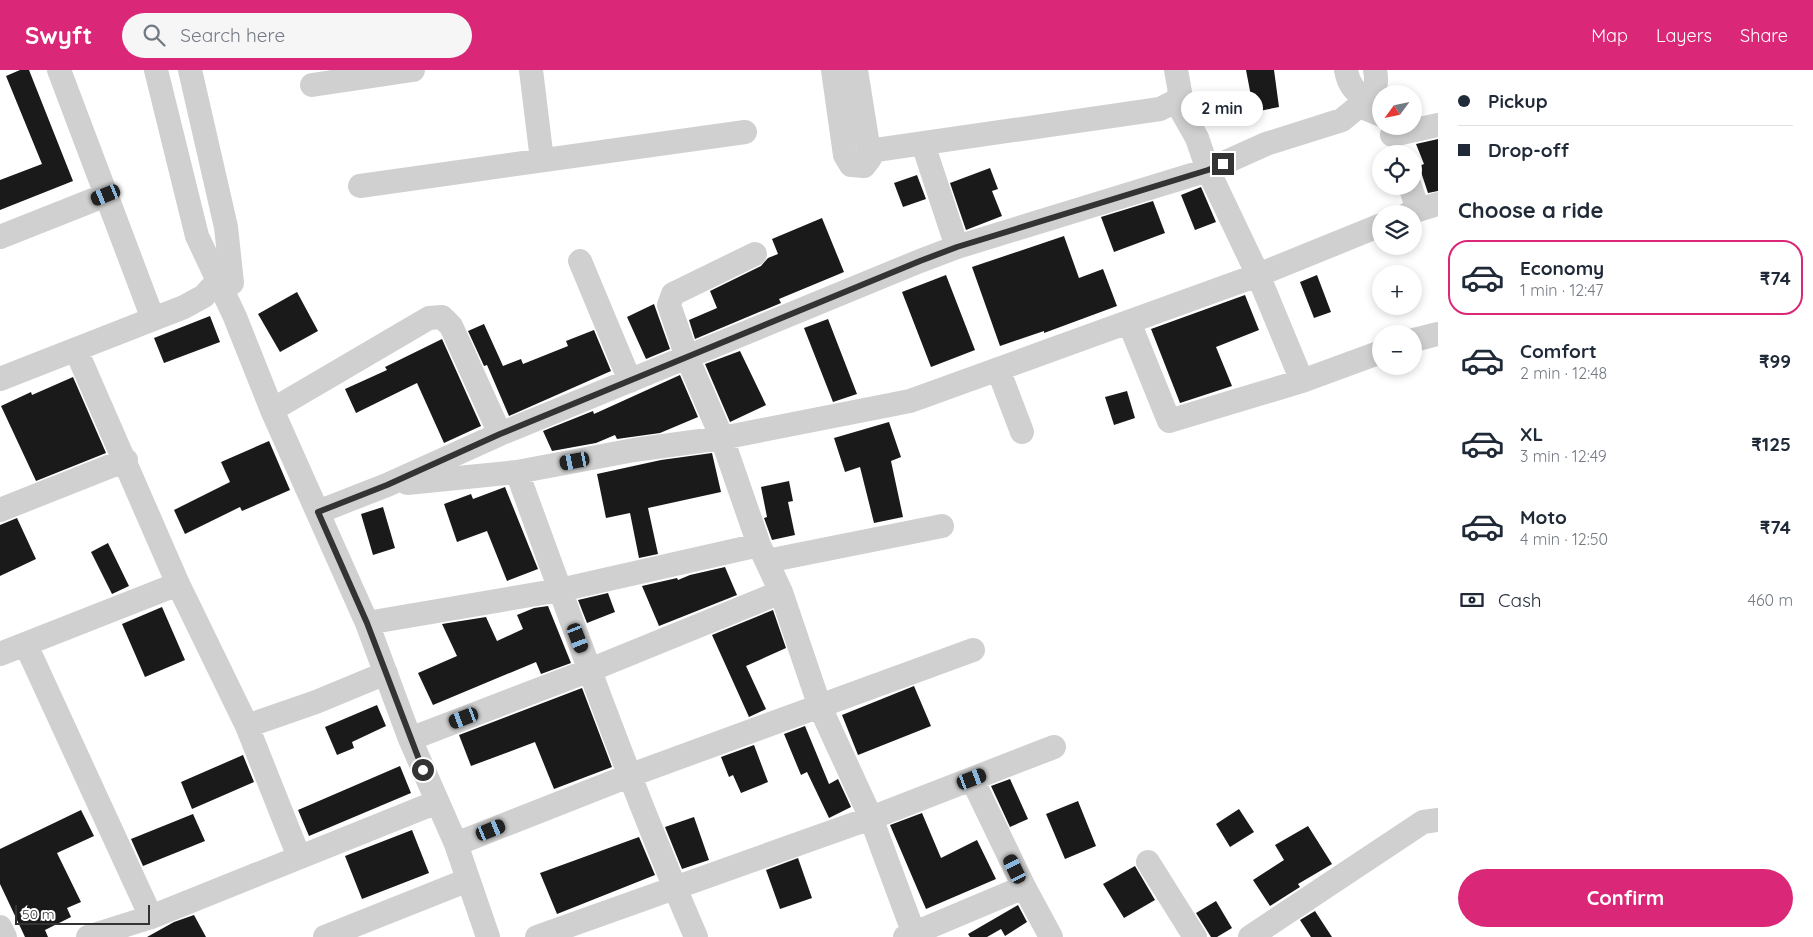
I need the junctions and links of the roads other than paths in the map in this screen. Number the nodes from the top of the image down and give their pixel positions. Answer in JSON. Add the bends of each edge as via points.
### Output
{"nodes":[{"id":1,"x":59,"y":70,"type":"edge"},
{"id":2,"x":156,"y":70,"type":"edge"},
{"id":3,"x":190,"y":70,"type":"edge"},
{"id":4,"x":413,"y":70,"type":"edge"},
{"id":5,"x":531,"y":70,"type":"edge"},
{"id":6,"x":833,"y":70,"type":"edge"},
{"id":7,"x":856,"y":70,"type":"edge"},
{"id":8,"x":1176,"y":70,"type":"edge"},
{"id":9,"x":1346,"y":70,"type":"edge"},
{"id":10,"x":1375,"y":70,"type":"edge"},
{"id":11,"x":312,"y":84,"type":"dead end"},
{"id":12,"x":1176,"y":101,"type":"junction"},
{"id":13,"x":1362,"y":101,"type":"junction"},
{"id":14,"x":1372,"y":112,"type":"edge"},
{"id":15,"x":1438,"y":125,"type":"edge"},
{"id":16,"x":1422,"y":128,"type":"edge"},
{"id":17,"x":745,"y":132,"type":"dead end"},
{"id":18,"x":923,"y":144,"type":"junction"},
{"id":19,"x":868,"y":151,"type":"junction"},
{"id":20,"x":542,"y":160,"type":"junction"},
{"id":21,"x":1208,"y":170,"type":"junction"},
{"id":22,"x":360,"y":186,"type":"dead end"},
{"id":23,"x":106,"y":195,"type":"junction"},
{"id":24,"x":1372,"y":229,"type":"edge"},
{"id":25,"x":0,"y":237,"type":"edge"},
{"id":26,"x":957,"y":247,"type":"junction"},
{"id":27,"x":755,"y":254,"type":"dead end"},
{"id":28,"x":580,"y":261,"type":"dead end"},
{"id":29,"x":225,"y":275,"type":"junction"},
{"id":30,"x":1258,"y":275,"type":"junction"},
{"id":31,"x":152,"y":319,"type":"junction"},
{"id":32,"x":1129,"y":322,"type":"junction"},
{"id":33,"x":1438,"y":334,"type":"edge"},
{"id":34,"x":1422,"y":336,"type":"edge"},
{"id":35,"x":76,"y":350,"type":"junction"},
{"id":36,"x":1372,"y":355,"type":"edge"},
{"id":37,"x":687,"y":357,"type":"junction"},
{"id":38,"x":998,"y":369,"type":"junction"},
{"id":39,"x":0,"y":379,"type":"edge"},
{"id":40,"x":630,"y":381,"type":"junction"},
{"id":41,"x":1302,"y":382,"type":"junction"},
{"id":42,"x":272,"y":410,"type":"junction"},
{"id":43,"x":1022,"y":432,"type":"dead end"},
{"id":44,"x":500,"y":434,"type":"junction"},
{"id":45,"x":722,"y":438,"type":"junction"},
{"id":46,"x":126,"y":460,"type":"junction"},
{"id":47,"x":517,"y":472,"type":"junction"},
{"id":48,"x":387,"y":485,"type":"junction"},
{"id":49,"x":0,"y":510,"type":"edge"},
{"id":50,"x":318,"y":512,"type":"junction"},
{"id":51,"x":942,"y":526,"type":"dead end"},
{"id":52,"x":763,"y":553,"type":"junction"},
{"id":53,"x":178,"y":584,"type":"junction"},
{"id":54,"x":560,"y":590,"type":"junction"},
{"id":55,"x":781,"y":592,"type":"junction"},
{"id":56,"x":367,"y":623,"type":"junction"},
{"id":57,"x":26,"y":645,"type":"junction"},
{"id":58,"x":973,"y":650,"type":"dead end"},
{"id":59,"x":0,"y":654,"type":"edge"},
{"id":60,"x":590,"y":670,"type":"junction"},
{"id":61,"x":386,"y":673,"type":"junction"},
{"id":62,"x":820,"y":707,"type":"junction"},
{"id":63,"x":247,"y":726,"type":"junction"},
{"id":64,"x":410,"y":739,"type":"junction"},
{"id":65,"x":1054,"y":747,"type":"dead end"},
{"id":66,"x":631,"y":775,"type":"junction"},
{"id":67,"x":972,"y":779,"type":"junction"},
{"id":68,"x":437,"y":802,"type":"junction"},
{"id":69,"x":870,"y":818,"type":"junction"},
{"id":70,"x":1438,"y":820,"type":"edge"},
{"id":71,"x":456,"y":844,"type":"junction"},
{"id":72,"x":299,"y":857,"type":"junction"},
{"id":73,"x":1148,"y":862,"type":"dead end"},
{"id":74,"x":468,"y":880,"type":"junction"},
{"id":75,"x":1024,"y":887,"type":"junction"},
{"id":76,"x":674,"y":888,"type":"junction"},
{"id":77,"x":151,"y":917,"type":"junction"},
{"id":78,"x":0,"y":927,"type":"edge"},
{"id":79,"x":910,"y":935,"type":"edge"},
{"id":80,"x":5,"y":937,"type":"edge"},
{"id":81,"x":88,"y":937,"type":"edge"},
{"id":82,"x":325,"y":937,"type":"edge"},
{"id":83,"x":488,"y":937,"type":"edge"},
{"id":84,"x":537,"y":937,"type":"edge"},
{"id":85,"x":696,"y":937,"type":"edge"},
{"id":86,"x":1051,"y":937,"type":"edge"},
{"id":87,"x":1195,"y":937,"type":"edge"},
{"id":88,"x":1250,"y":937,"type":"edge"}],
"edges":[{"from":1,"to":23,"type":"street"},
{"from":2,"to":29,"type":"street","via":[[197,236]]},
{"from":3,"to":29,"type":"street","via":[[225,219]]},
{"from":4,"to":11,"type":"street"},
{"from":5,"to":20,"type":"street"},
{"from":6,"to":19,"type":"street","via":[[847,160],[851,165],[864,166],[870,158]]},
{"from":7,"to":19,"type":"street"},
{"from":8,"to":12,"type":"street","via":[[1180,92]]},
{"from":9,"to":13,"type":"street","via":[[1352,88]]},
{"from":10,"to":13,"type":"street","via":[[1375,88]]},
{"from":12,"to":18,"type":"street","via":[[1160,109]]},
{"from":12,"to":21,"type":"street","via":[[1197,138]]},
{"from":13,"to":14,"type":"street"},
{"from":13,"to":21,"type":"street","via":[[1342,120],[1266,144]]},
{"from":15,"to":16,"type":"street"},
{"from":17,"to":20,"type":"street"},
{"from":18,"to":19,"type":"street"},
{"from":18,"to":26,"type":"street"},
{"from":20,"to":22,"type":"street"},
{"from":21,"to":26,"type":"street"},
{"from":21,"to":30,"type":"street"},
{"from":23,"to":25,"type":"street"},
{"from":23,"to":31,"type":"street"},
{"from":24,"to":30,"type":"street"},
{"from":26,"to":37,"type":"street"},
{"from":27,"to":37,"type":"street","via":[[673,294],[669,299]]},
{"from":28,"to":40,"type":"street"},
{"from":29,"to":31,"type":"street","via":[[204,296]]},
{"from":29,"to":42,"type":"street","via":[[235,317]]},
{"from":30,"to":32,"type":"street"},
{"from":30,"to":41,"type":"street"},
{"from":31,"to":35,"type":"street"},
{"from":32,"to":38,"type":"street"},
{"from":32,"to":41,"type":"street","via":[[1169,421]]},
{"from":33,"to":34,"type":"street"},
{"from":35,"to":39,"type":"street"},
{"from":35,"to":46,"type":"street"},
{"from":36,"to":41,"type":"street"},
{"from":37,"to":40,"type":"street"},
{"from":37,"to":45,"type":"street"},
{"from":38,"to":43,"type":"street"},
{"from":38,"to":45,"type":"street","via":[[910,401]]},
{"from":40,"to":44,"type":"street"},
{"from":42,"to":44,"type":"street","via":[[429,318],[442,317],[451,326]]},
{"from":42,"to":50,"type":"street"},
{"from":44,"to":48,"type":"street"},
{"from":45,"to":47,"type":"street","via":[[634,450]]},
{"from":45,"to":52,"type":"street"},
{"from":46,"to":49,"type":"street"},
{"from":46,"to":53,"type":"street"},
{"from":47,"to":48,"type":"street"},
{"from":47,"to":54,"type":"street"},
{"from":48,"to":50,"type":"street"},
{"from":50,"to":56,"type":"street"},
{"from":51,"to":52,"type":"street"},
{"from":52,"to":54,"type":"street"},
{"from":52,"to":55,"type":"street"},
{"from":53,"to":57,"type":"street"},
{"from":53,"to":63,"type":"street"},
{"from":54,"to":56,"type":"street"},
{"from":54,"to":60,"type":"street"},
{"from":55,"to":60,"type":"street"},
{"from":55,"to":62,"type":"street"},
{"from":56,"to":61,"type":"street"},
{"from":57,"to":59,"type":"street"},
{"from":57,"to":77,"type":"street"},
{"from":58,"to":62,"type":"street"},
{"from":60,"to":64,"type":"street"},
{"from":60,"to":66,"type":"street"},
{"from":61,"to":63,"type":"street"},
{"from":61,"to":64,"type":"street"},
{"from":62,"to":66,"type":"street"},
{"from":62,"to":69,"type":"street"},
{"from":63,"to":72,"type":"street"},
{"from":64,"to":68,"type":"street"},
{"from":65,"to":67,"type":"street"},
{"from":66,"to":71,"type":"street"},
{"from":66,"to":76,"type":"street"},
{"from":67,"to":69,"type":"street"},
{"from":67,"to":75,"type":"street"},
{"from":68,"to":71,"type":"street"},
{"from":68,"to":72,"type":"street"},
{"from":69,"to":76,"type":"street"},
{"from":69,"to":79,"type":"street"},
{"from":70,"to":88,"type":"street","via":[[1423,822]]},
{"from":71,"to":74,"type":"street"},
{"from":72,"to":77,"type":"street"},
{"from":73,"to":87,"type":"street"},
{"from":74,"to":82,"type":"street"},
{"from":74,"to":83,"type":"street"},
{"from":75,"to":79,"type":"street"},
{"from":75,"to":86,"type":"street"},
{"from":76,"to":84,"type":"street"},
{"from":76,"to":85,"type":"street"},
{"from":77,"to":81,"type":"street"},
{"from":78,"to":80,"type":"street"}]}
